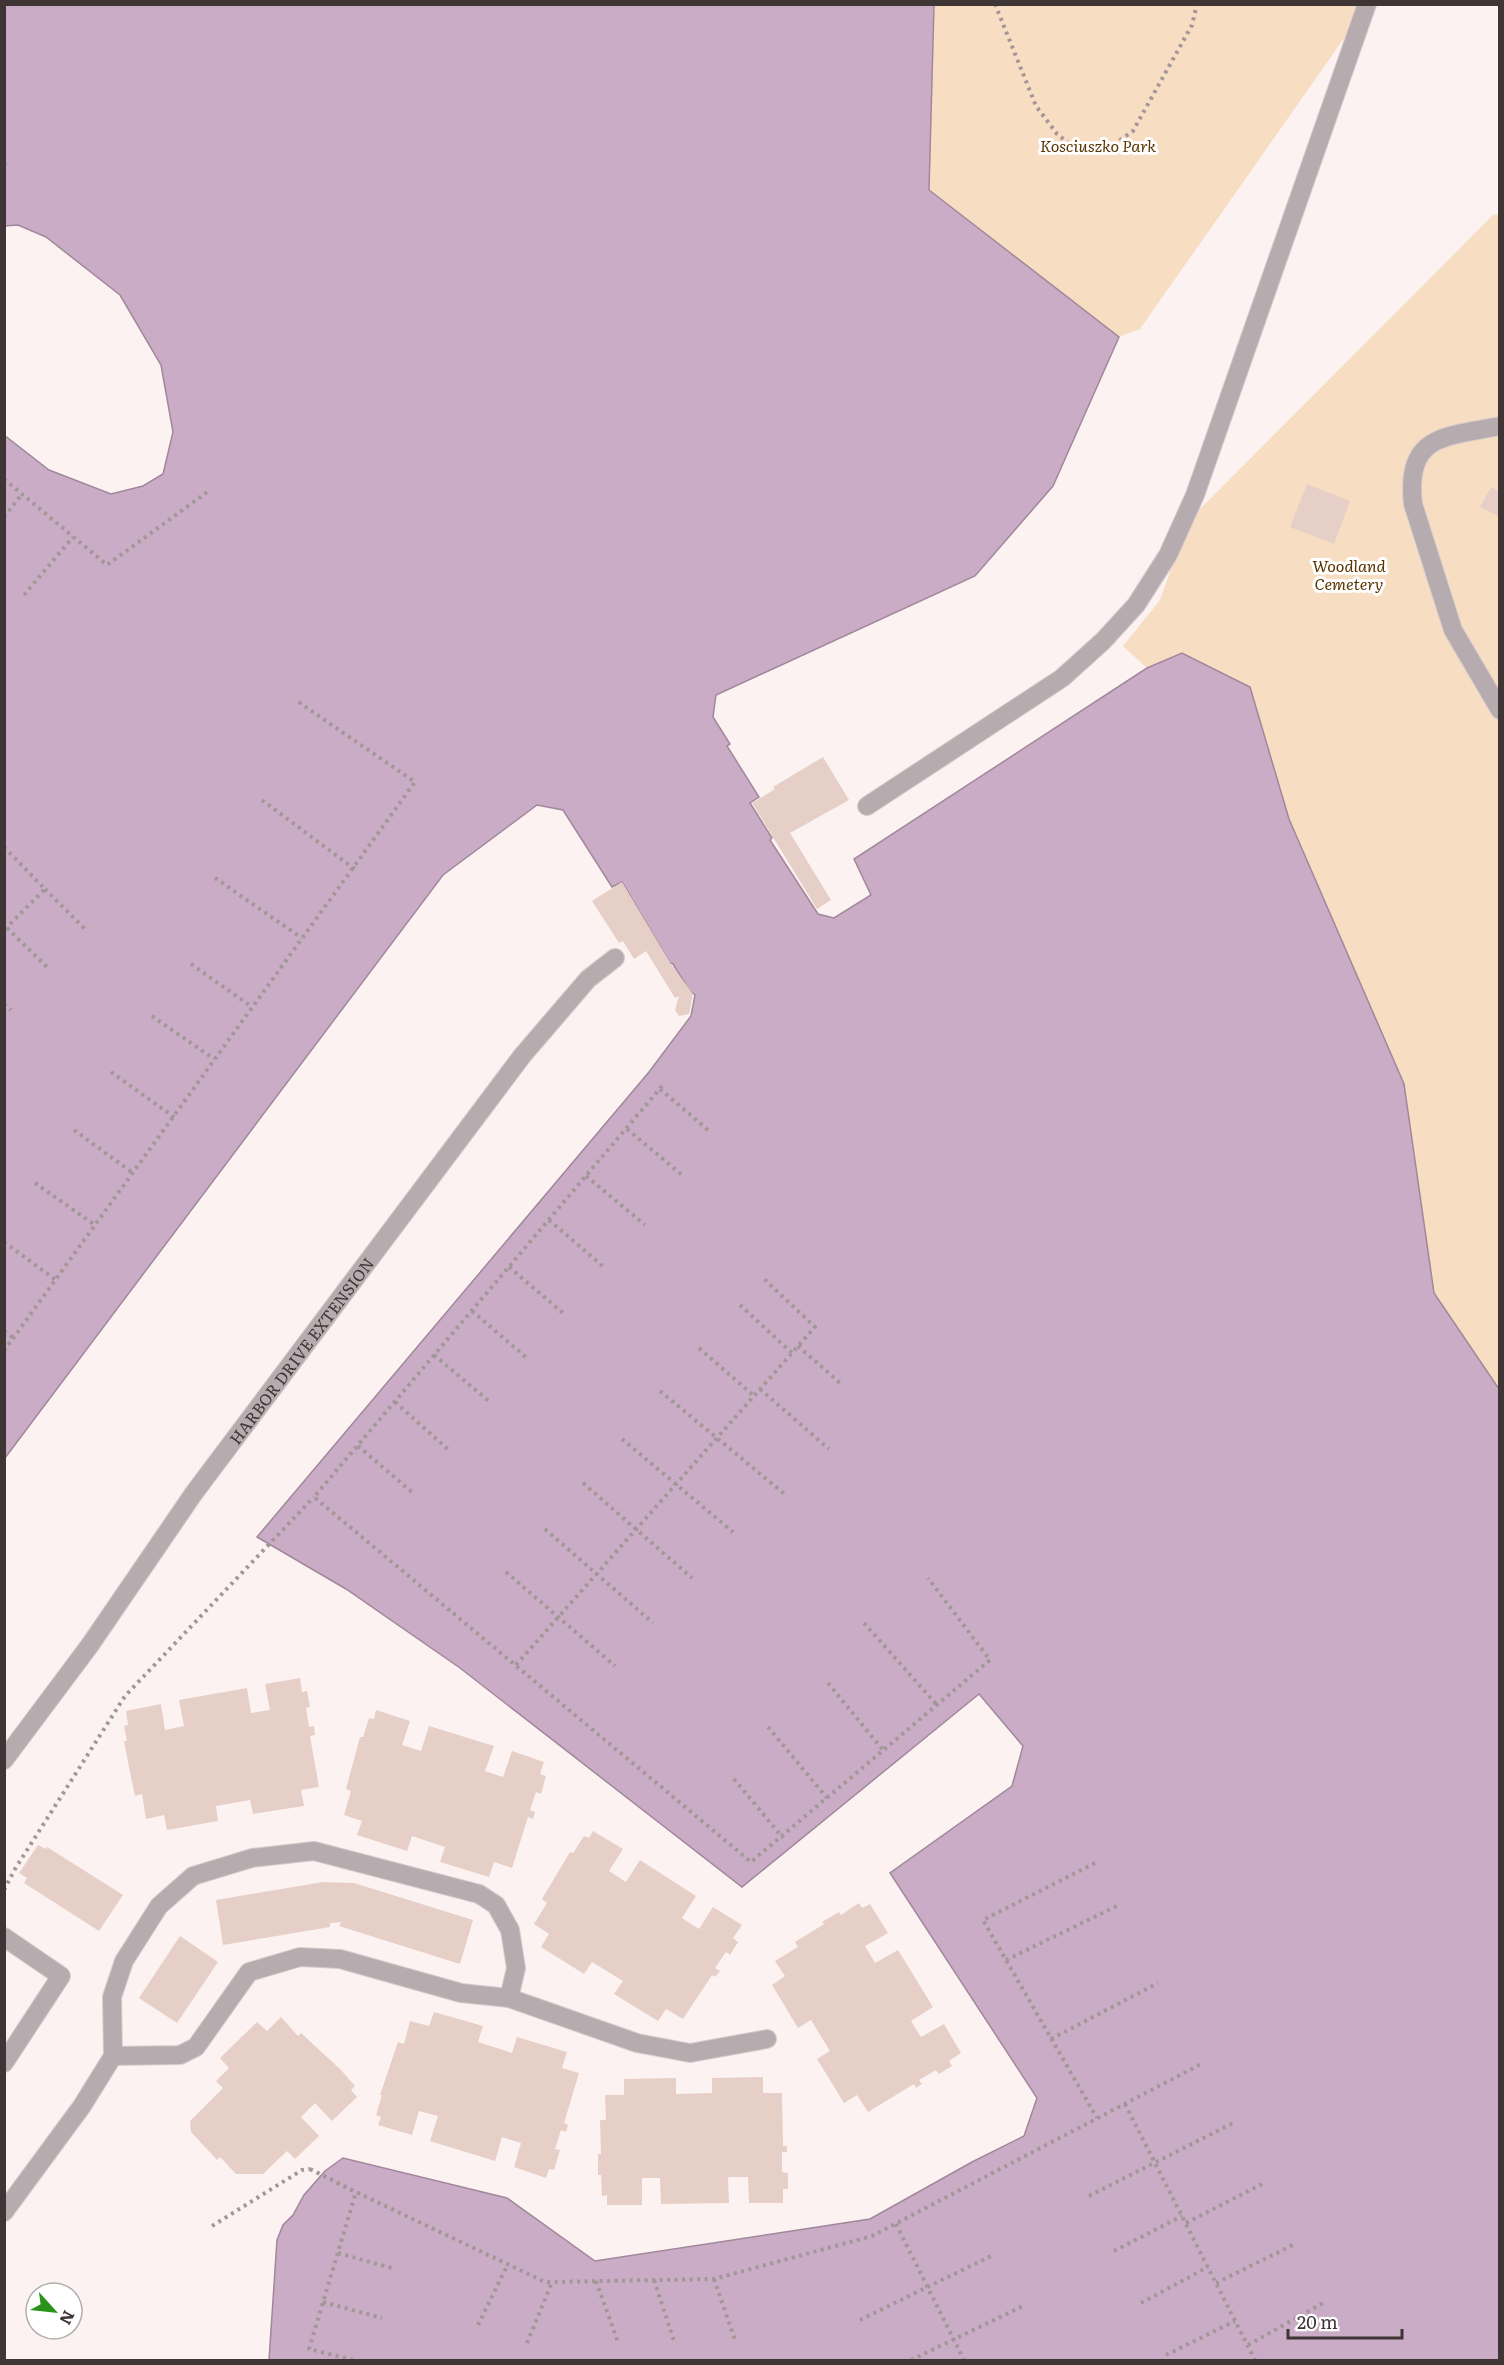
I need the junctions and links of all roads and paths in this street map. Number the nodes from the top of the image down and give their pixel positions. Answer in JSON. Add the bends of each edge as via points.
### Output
{"nodes":[{"id":1,"x":995,"y":4,"type":"edge"},
{"id":2,"x":1197,"y":4,"type":"edge"},
{"id":3,"x":1367,"y":4,"type":"edge"},
{"id":4,"x":4,"y":163,"type":"edge"},
{"id":5,"x":4,"y":168,"type":"edge"},
{"id":6,"x":1500,"y":426,"type":"edge"},
{"id":7,"x":4,"y":479,"type":"edge"},
{"id":8,"x":210,"y":490,"type":"dead end"},
{"id":9,"x":22,"y":494,"type":"junction"},
{"id":10,"x":4,"y":516,"type":"edge"},
{"id":11,"x":74,"y":537,"type":"junction"},
{"id":12,"x":24,"y":595,"type":"dead end"},
{"id":13,"x":297,"y":701,"type":"dead end"},
{"id":14,"x":1500,"y":710,"type":"edge"},
{"id":15,"x":262,"y":800,"type":"dead end"},
{"id":16,"x":867,"y":806,"type":"dead end"},
{"id":17,"x":4,"y":846,"type":"edge"},
{"id":18,"x":356,"y":870,"type":"dead end"},
{"id":19,"x":215,"y":878,"type":"dead end"},
{"id":20,"x":45,"y":888,"type":"junction"},
{"id":21,"x":6,"y":929,"type":"edge"},
{"id":22,"x":86,"y":930,"type":"dead end"},
{"id":23,"x":303,"y":938,"type":"junction"},
{"id":24,"x":615,"y":958,"type":"dead end"},
{"id":25,"x":191,"y":964,"type":"dead end"},
{"id":26,"x":50,"y":970,"type":"dead end"},
{"id":27,"x":4,"y":1004,"type":"edge"},
{"id":28,"x":252,"y":1007,"type":"junction"},
{"id":29,"x":10,"y":1010,"type":"dead end"},
{"id":30,"x":152,"y":1016,"type":"dead end"},
{"id":31,"x":214,"y":1059,"type":"junction"},
{"id":32,"x":111,"y":1072,"type":"dead end"},
{"id":33,"x":174,"y":1117,"type":"junction"},
{"id":34,"x":627,"y":1129,"type":"junction"},
{"id":35,"x":74,"y":1130,"type":"dead end"},
{"id":36,"x":708,"y":1130,"type":"dead end"},
{"id":37,"x":133,"y":1173,"type":"junction"},
{"id":38,"x":682,"y":1175,"type":"dead end"},
{"id":39,"x":586,"y":1176,"type":"junction"},
{"id":40,"x":35,"y":1183,"type":"dead end"},
{"id":41,"x":549,"y":1220,"type":"junction"},
{"id":42,"x":95,"y":1225,"type":"junction"},
{"id":43,"x":645,"y":1225,"type":"dead end"},
{"id":44,"x":4,"y":1242,"type":"edge"},
{"id":45,"x":509,"y":1267,"type":"junction"},
{"id":46,"x":605,"y":1269,"type":"dead end"},
{"id":47,"x":763,"y":1278,"type":"dead end"},
{"id":48,"x":56,"y":1280,"type":"junction"},
{"id":49,"x":740,"y":1305,"type":"dead end"},
{"id":50,"x":472,"y":1311,"type":"junction"},
{"id":51,"x":564,"y":1314,"type":"dead end"},
{"id":52,"x":4,"y":1331,"type":"edge"},
{"id":53,"x":14,"y":1338,"type":"junction"},
{"id":54,"x":798,"y":1346,"type":"junction"},
{"id":55,"x":699,"y":1348,"type":"dead end"},
{"id":56,"x":4,"y":1351,"type":"edge"},
{"id":57,"x":792,"y":1353,"type":"junction"},
{"id":58,"x":434,"y":1355,"type":"junction"},
{"id":59,"x":528,"y":1359,"type":"dead end"},
{"id":60,"x":840,"y":1383,"type":"dead end"},
{"id":61,"x":760,"y":1389,"type":"junction"},
{"id":62,"x":660,"y":1392,"type":"dead end"},
{"id":63,"x":754,"y":1396,"type":"junction"},
{"id":64,"x":395,"y":1402,"type":"junction"},
{"id":65,"x":491,"y":1403,"type":"dead end"},
{"id":66,"x":716,"y":1438,"type":"junction"},
{"id":67,"x":622,"y":1439,"type":"dead end"},
{"id":68,"x":358,"y":1446,"type":"junction"},
{"id":69,"x":828,"y":1449,"type":"dead end"},
{"id":70,"x":451,"y":1452,"type":"dead end"},
{"id":71,"x":583,"y":1483,"type":"dead end"},
{"id":72,"x":676,"y":1484,"type":"junction"},
{"id":73,"x":413,"y":1493,"type":"dead end"},
{"id":74,"x":787,"y":1496,"type":"dead end"},
{"id":75,"x":314,"y":1497,"type":"junction"},
{"id":76,"x":545,"y":1529,"type":"dead end"},
{"id":77,"x":636,"y":1529,"type":"junction"},
{"id":78,"x":733,"y":1532,"type":"dead end"},
{"id":79,"x":506,"y":1572,"type":"dead end"},
{"id":80,"x":597,"y":1574,"type":"junction"},
{"id":81,"x":692,"y":1578,"type":"dead end"},
{"id":82,"x":928,"y":1578,"type":"dead end"},
{"id":83,"x":558,"y":1617,"type":"junction"},
{"id":84,"x":653,"y":1623,"type":"dead end"},
{"id":85,"x":864,"y":1623,"type":"dead end"},
{"id":86,"x":516,"y":1665,"type":"junction"},
{"id":87,"x":615,"y":1666,"type":"dead end"},
{"id":88,"x":828,"y":1683,"type":"dead end"},
{"id":89,"x":937,"y":1705,"type":"junction"},
{"id":90,"x":768,"y":1727,"type":"dead end"},
{"id":91,"x":883,"y":1750,"type":"junction"},
{"id":92,"x":4,"y":1760,"type":"edge"},
{"id":93,"x":734,"y":1779,"type":"dead end"},
{"id":94,"x":827,"y":1798,"type":"junction"},
{"id":95,"x":783,"y":1838,"type":"dead end"},
{"id":96,"x":1095,"y":1863,"type":"dead end"},
{"id":97,"x":4,"y":1890,"type":"edge"},
{"id":98,"x":1118,"y":1906,"type":"dead end"},
{"id":99,"x":4,"y":1937,"type":"edge"},
{"id":100,"x":1006,"y":1960,"type":"junction"},
{"id":101,"x":1158,"y":1983,"type":"dead end"},
{"id":102,"x":509,"y":1998,"type":"junction"},
{"id":103,"x":767,"y":2039,"type":"dead end"},
{"id":104,"x":1051,"y":2039,"type":"junction"},
{"id":105,"x":113,"y":2055,"type":"junction"},
{"id":106,"x":4,"y":2063,"type":"edge"},
{"id":107,"x":1203,"y":2063,"type":"dead end"},
{"id":108,"x":1125,"y":2104,"type":"junction"},
{"id":109,"x":1097,"y":2118,"type":"junction"},
{"id":110,"x":1235,"y":2122,"type":"dead end"},
{"id":111,"x":1155,"y":2162,"type":"junction"},
{"id":112,"x":337,"y":2183,"type":"dead end"},
{"id":113,"x":1264,"y":2183,"type":"dead end"},
{"id":114,"x":357,"y":2192,"type":"junction"},
{"id":115,"x":1089,"y":2196,"type":"dead end"},
{"id":116,"x":4,"y":2212,"type":"edge"},
{"id":117,"x":1182,"y":2216,"type":"junction"},
{"id":118,"x":1185,"y":2223,"type":"junction"},
{"id":119,"x":896,"y":2224,"type":"junction"},
{"id":120,"x":212,"y":2226,"type":"dead end"},
{"id":121,"x":1295,"y":2244,"type":"dead end"},
{"id":122,"x":1114,"y":2251,"type":"dead end"},
{"id":123,"x":338,"y":2253,"type":"junction"},
{"id":124,"x":993,"y":2255,"type":"dead end"},
{"id":125,"x":508,"y":2264,"type":"junction"},
{"id":126,"x":1208,"y":2267,"type":"junction"},
{"id":127,"x":395,"y":2269,"type":"dead end"},
{"id":128,"x":714,"y":2279,"type":"junction"},
{"id":129,"x":654,"y":2280,"type":"junction"},
{"id":130,"x":596,"y":2281,"type":"junction"},
{"id":131,"x":552,"y":2282,"type":"junction"},
{"id":132,"x":1216,"y":2283,"type":"junction"},
{"id":133,"x":927,"y":2287,"type":"junction"},
{"id":134,"x":322,"y":2302,"type":"junction"},
{"id":135,"x":1325,"y":2302,"type":"dead end"},
{"id":136,"x":1141,"y":2303,"type":"dead end"},
{"id":137,"x":1023,"y":2306,"type":"dead end"},
{"id":138,"x":382,"y":2318,"type":"dead end"},
{"id":139,"x":860,"y":2320,"type":"dead end"},
{"id":140,"x":1235,"y":2321,"type":"junction"},
{"id":141,"x":478,"y":2325,"type":"dead end"},
{"id":142,"x":953,"y":2339,"type":"junction"},
{"id":143,"x":735,"y":2340,"type":"dead end"},
{"id":144,"x":618,"y":2342,"type":"dead end"},
{"id":145,"x":527,"y":2343,"type":"dead end"},
{"id":146,"x":675,"y":2344,"type":"dead end"},
{"id":147,"x":1248,"y":2345,"type":"junction"},
{"id":148,"x":1166,"y":2355,"type":"dead end"},
{"id":149,"x":353,"y":2361,"type":"edge"},
{"id":150,"x":911,"y":2361,"type":"edge"},
{"id":151,"x":964,"y":2361,"type":"edge"},
{"id":152,"x":1255,"y":2361,"type":"edge"}],
"edges":[{"from":1,"to":2,"type":"path","via":[[1036,106],[1057,134],[1081,153],[1104,151],[1133,131],[1192,25]]},
{"from":3,"to":16,"type":"lane","via":[[1195,495],[1168,555],[1136,605],[1062,678]]},
{"from":4,"to":5,"type":"path"},
{"from":6,"to":14,"type":"lane","via":[[1447,436],[1426,445],[1410,482],[1413,504],[1453,630]]},
{"from":7,"to":9,"type":"path"},
{"from":8,"to":11,"type":"path","via":[[107,565]]},
{"from":9,"to":10,"type":"path"},
{"from":9,"to":11,"type":"path"},
{"from":11,"to":12,"type":"path"},
{"from":13,"to":23,"type":"path","via":[[415,782]]},
{"from":15,"to":18,"type":"path"},
{"from":17,"to":20,"type":"path"},
{"from":19,"to":23,"type":"path"},
{"from":20,"to":21,"type":"path"},
{"from":20,"to":22,"type":"path"},
{"from":21,"to":26,"type":"path"},
{"from":23,"to":28,"type":"path"},
{"from":24,"to":92,"type":"lane","name":"HARBOR DRIVE EXTENSION","via":[[588,979],[522,1056],[194,1493],[90,1645]]},
{"from":25,"to":28,"type":"path"},
{"from":27,"to":29,"type":"path"},
{"from":28,"to":31,"type":"path"},
{"from":30,"to":31,"type":"path"},
{"from":31,"to":33,"type":"path"},
{"from":32,"to":33,"type":"path"},
{"from":33,"to":37,"type":"path"},
{"from":34,"to":36,"type":"path","via":[[661,1088]]},
{"from":34,"to":38,"type":"path"},
{"from":34,"to":39,"type":"path"},
{"from":35,"to":37,"type":"path"},
{"from":37,"to":42,"type":"path"},
{"from":39,"to":41,"type":"path"},
{"from":39,"to":43,"type":"path"},
{"from":40,"to":42,"type":"path"},
{"from":41,"to":45,"type":"path"},
{"from":41,"to":46,"type":"path"},
{"from":42,"to":48,"type":"path"},
{"from":44,"to":48,"type":"path"},
{"from":45,"to":50,"type":"path"},
{"from":45,"to":51,"type":"path"},
{"from":47,"to":54,"type":"path","via":[[815,1327]]},
{"from":48,"to":53,"type":"path"},
{"from":49,"to":57,"type":"path"},
{"from":50,"to":58,"type":"path"},
{"from":50,"to":59,"type":"path"},
{"from":52,"to":53,"type":"path"},
{"from":53,"to":56,"type":"path"},
{"from":54,"to":57,"type":"path"},
{"from":54,"to":60,"type":"path"},
{"from":55,"to":63,"type":"path"},
{"from":57,"to":61,"type":"path"},
{"from":58,"to":64,"type":"path"},
{"from":58,"to":65,"type":"path"},
{"from":61,"to":63,"type":"path"},
{"from":61,"to":69,"type":"path"},
{"from":62,"to":66,"type":"path"},
{"from":63,"to":66,"type":"path"},
{"from":64,"to":68,"type":"path"},
{"from":64,"to":70,"type":"path"},
{"from":66,"to":72,"type":"path"},
{"from":66,"to":74,"type":"path"},
{"from":67,"to":72,"type":"path"},
{"from":68,"to":73,"type":"path"},
{"from":68,"to":75,"type":"path"},
{"from":71,"to":77,"type":"path"},
{"from":72,"to":77,"type":"path"},
{"from":72,"to":78,"type":"path"},
{"from":75,"to":86,"type":"path"},
{"from":75,"to":97,"type":"path","via":[[124,1696]]},
{"from":76,"to":80,"type":"path"},
{"from":77,"to":80,"type":"path"},
{"from":77,"to":81,"type":"path"},
{"from":79,"to":83,"type":"path"},
{"from":80,"to":83,"type":"path"},
{"from":80,"to":84,"type":"path"},
{"from":82,"to":89,"type":"path","via":[[990,1660]]},
{"from":83,"to":86,"type":"path"},
{"from":83,"to":87,"type":"path"},
{"from":85,"to":89,"type":"path"},
{"from":86,"to":94,"type":"path","via":[[751,1862]]},
{"from":88,"to":91,"type":"path"},
{"from":89,"to":91,"type":"path"},
{"from":90,"to":94,"type":"path"},
{"from":91,"to":94,"type":"path"},
{"from":93,"to":95,"type":"path"},
{"from":96,"to":100,"type":"path","via":[[982,1920]]},
{"from":98,"to":100,"type":"path"},
{"from":99,"to":106,"type":"lane","via":[[61,1976]]},
{"from":100,"to":104,"type":"path"},
{"from":101,"to":104,"type":"path"},
{"from":102,"to":103,"type":"lane","via":[[636,2043],[690,2053]]},
{"from":102,"to":105,"type":"lane","via":[[461,1993],[340,1959],[300,1957],[249,1972],[196,2047],[180,2055]]},
{"from":102,"to":105,"type":"lane","via":[[516,1968],[510,1930],[496,1905],[479,1894],[314,1851],[252,1858],[193,1876],[159,1906],[124,1961],[112,1997]]},
{"from":104,"to":109,"type":"path"},
{"from":105,"to":116,"type":"lane","via":[[82,2106]]},
{"from":107,"to":108,"type":"path"},
{"from":108,"to":109,"type":"path"},
{"from":108,"to":111,"type":"path"},
{"from":109,"to":119,"type":"path"},
{"from":110,"to":111,"type":"path"},
{"from":111,"to":115,"type":"path"},
{"from":111,"to":117,"type":"path"},
{"from":112,"to":114,"type":"path"},
{"from":113,"to":118,"type":"path"},
{"from":114,"to":120,"type":"path","bridge":true,"via":[[310,2169],[302,2170]]},
{"from":114,"to":123,"type":"path"},
{"from":114,"to":125,"type":"path"},
{"from":117,"to":118,"type":"path"},
{"from":117,"to":122,"type":"path"},
{"from":118,"to":126,"type":"path"},
{"from":119,"to":128,"type":"path","via":[[872,2236]]},
{"from":119,"to":133,"type":"path"},
{"from":121,"to":132,"type":"path"},
{"from":123,"to":127,"type":"path"},
{"from":123,"to":134,"type":"path"},
{"from":124,"to":133,"type":"path"},
{"from":125,"to":131,"type":"path","via":[[544,2282]]},
{"from":125,"to":141,"type":"path"},
{"from":126,"to":132,"type":"path"},
{"from":126,"to":136,"type":"path"},
{"from":128,"to":129,"type":"path"},
{"from":128,"to":143,"type":"path"},
{"from":129,"to":130,"type":"path"},
{"from":129,"to":146,"type":"path"},
{"from":130,"to":131,"type":"path"},
{"from":130,"to":144,"type":"path"},
{"from":131,"to":145,"type":"path"},
{"from":132,"to":140,"type":"path"},
{"from":133,"to":139,"type":"path"},
{"from":133,"to":142,"type":"path"},
{"from":134,"to":138,"type":"path"},
{"from":134,"to":149,"type":"path","via":[[309,2349]]},
{"from":135,"to":147,"type":"path"},
{"from":137,"to":142,"type":"path"},
{"from":140,"to":147,"type":"path"},
{"from":140,"to":148,"type":"path"},
{"from":142,"to":150,"type":"path"},
{"from":142,"to":151,"type":"path"},
{"from":147,"to":152,"type":"path"}]}
